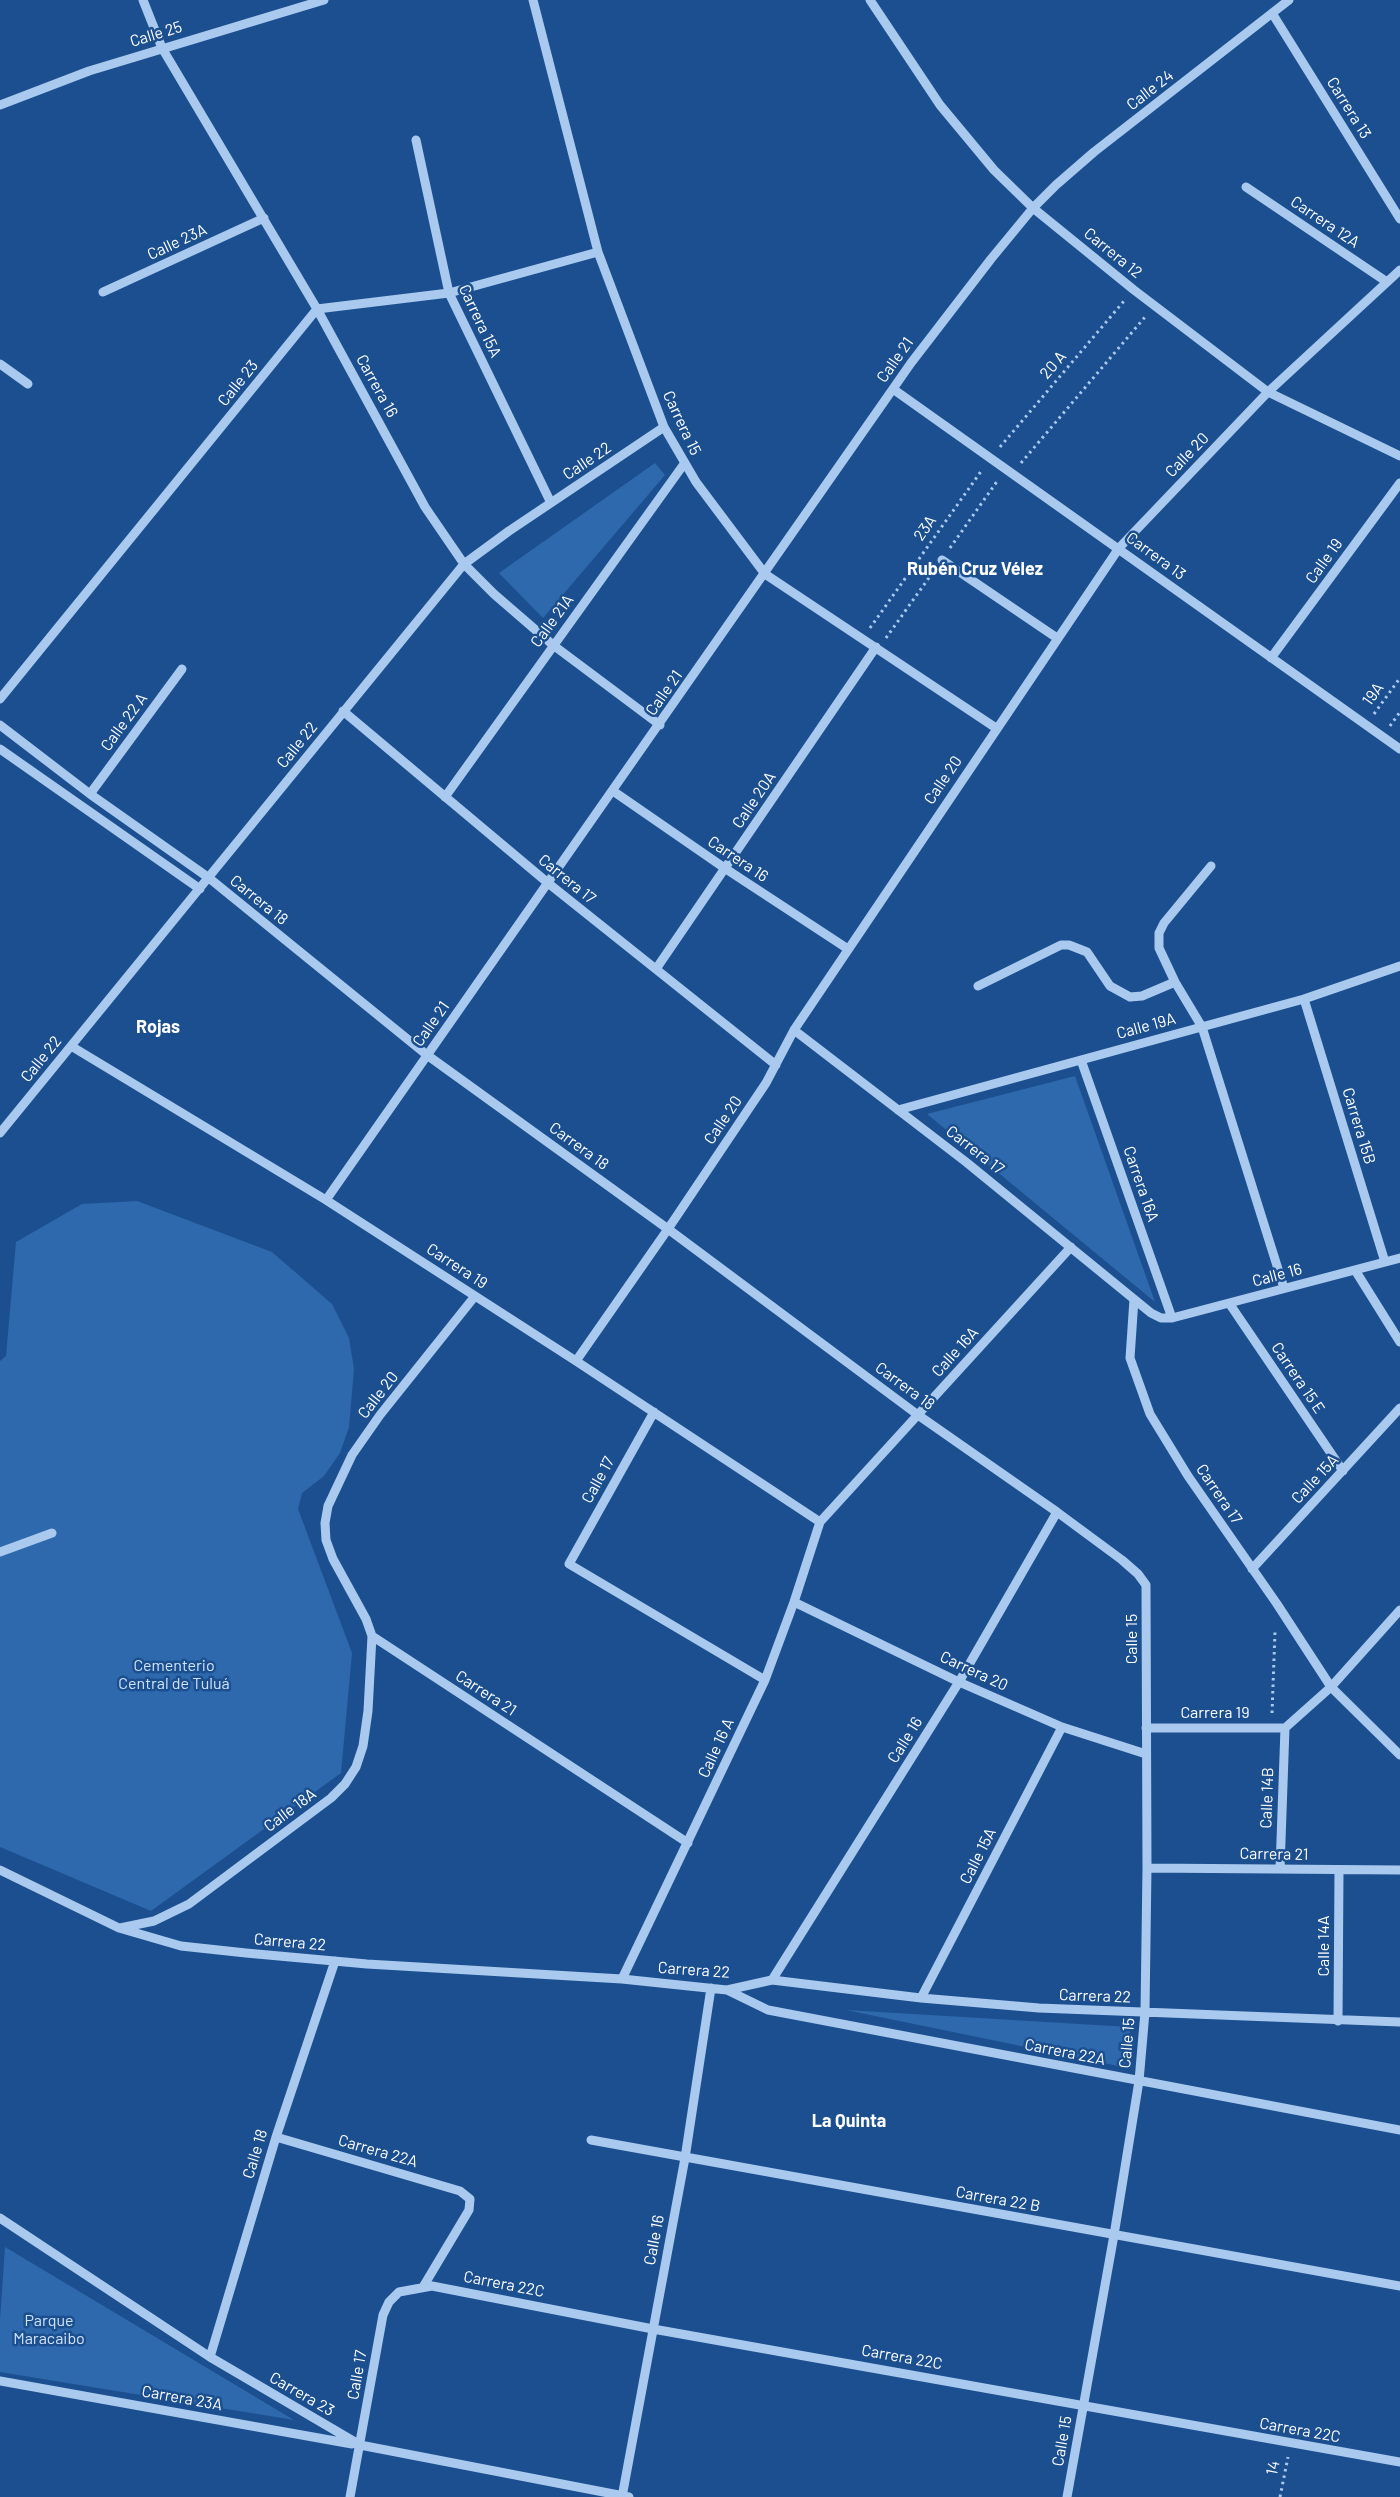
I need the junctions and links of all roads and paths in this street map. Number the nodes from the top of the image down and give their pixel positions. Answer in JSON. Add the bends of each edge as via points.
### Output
{"nodes":[{"id":1,"x":143,"y":0,"type":"edge"},
{"id":2,"x":324,"y":0,"type":"edge"},
{"id":3,"x":533,"y":0,"type":"edge"},
{"id":4,"x":870,"y":0,"type":"edge"},
{"id":5,"x":1288,"y":0,"type":"edge"},
{"id":6,"x":1272,"y":12,"type":"junction"},
{"id":7,"x":162,"y":48,"type":"junction"},
{"id":8,"x":0,"y":105,"type":"edge"},
{"id":9,"x":416,"y":140,"type":"dead end"},
{"id":10,"x":1246,"y":187,"type":"dead end"},
{"id":11,"x":1033,"y":208,"type":"junction"},
{"id":12,"x":264,"y":218,"type":"junction"},
{"id":13,"x":1400,"y":219,"type":"edge"},
{"id":14,"x":598,"y":252,"type":"junction"},
{"id":15,"x":1400,"y":270,"type":"edge"},
{"id":16,"x":1387,"y":282,"type":"junction"},
{"id":17,"x":1134,"y":290,"type":"junction"},
{"id":18,"x":103,"y":292,"type":"dead end"},
{"id":19,"x":449,"y":294,"type":"junction"},
{"id":20,"x":1154,"y":305,"type":"junction"},
{"id":21,"x":317,"y":309,"type":"junction"},
{"id":22,"x":0,"y":364,"type":"edge"},
{"id":23,"x":28,"y":384,"type":"dead end"},
{"id":24,"x":893,"y":389,"type":"junction"},
{"id":25,"x":1268,"y":392,"type":"junction"},
{"id":26,"x":664,"y":427,"type":"junction"},
{"id":27,"x":1400,"y":456,"type":"edge"},
{"id":28,"x":991,"y":457,"type":"junction"},
{"id":29,"x":684,"y":464,"type":"junction"},
{"id":30,"x":1013,"y":473,"type":"junction"},
{"id":31,"x":1400,"y":482,"type":"edge"},
{"id":32,"x":551,"y":503,"type":"junction"},
{"id":33,"x":1119,"y":548,"type":"junction"},
{"id":34,"x":942,"y":560,"type":"dead end"},
{"id":35,"x":464,"y":564,"type":"junction"},
{"id":36,"x":765,"y":574,"type":"junction"},
{"id":37,"x":862,"y":638,"type":"junction"},
{"id":38,"x":1057,"y":638,"type":"junction"},
{"id":39,"x":553,"y":645,"type":"junction"},
{"id":40,"x":876,"y":647,"type":"junction"},
{"id":41,"x":1271,"y":658,"type":"junction"},
{"id":42,"x":182,"y":669,"type":"dead end"},
{"id":43,"x":1400,"y":678,"type":"edge"},
{"id":44,"x":0,"y":699,"type":"edge"},
{"id":45,"x":343,"y":711,"type":"junction"},
{"id":46,"x":0,"y":724,"type":"edge"},
{"id":47,"x":660,"y":725,"type":"junction"},
{"id":48,"x":1366,"y":725,"type":"junction"},
{"id":49,"x":996,"y":728,"type":"junction"},
{"id":50,"x":0,"y":748,"type":"edge"},
{"id":51,"x":1400,"y":749,"type":"edge"},
{"id":52,"x":613,"y":791,"type":"junction"},
{"id":53,"x":90,"y":794,"type":"junction"},
{"id":54,"x":445,"y":797,"type":"junction"},
{"id":55,"x":1211,"y":866,"type":"dead end"},
{"id":56,"x":726,"y":869,"type":"junction"},
{"id":57,"x":209,"y":878,"type":"junction"},
{"id":58,"x":548,"y":883,"type":"junction"},
{"id":59,"x":200,"y":889,"type":"junction"},
{"id":60,"x":848,"y":949,"type":"junction"},
{"id":61,"x":1400,"y":966,"type":"edge"},
{"id":62,"x":656,"y":969,"type":"junction"},
{"id":63,"x":1175,"y":982,"type":"junction"},
{"id":64,"x":978,"y":986,"type":"dead end"},
{"id":65,"x":1304,"y":999,"type":"junction"},
{"id":66,"x":1202,"y":1027,"type":"junction"},
{"id":67,"x":794,"y":1030,"type":"junction"},
{"id":68,"x":71,"y":1046,"type":"junction"},
{"id":69,"x":427,"y":1055,"type":"junction"},
{"id":70,"x":1081,"y":1060,"type":"junction"},
{"id":71,"x":776,"y":1065,"type":"junction"},
{"id":72,"x":898,"y":1110,"type":"junction"},
{"id":73,"x":0,"y":1133,"type":"edge"},
{"id":74,"x":326,"y":1200,"type":"junction"},
{"id":75,"x":668,"y":1229,"type":"junction"},
{"id":76,"x":1071,"y":1247,"type":"junction"},
{"id":77,"x":1400,"y":1258,"type":"edge"},
{"id":78,"x":1385,"y":1262,"type":"junction"},
{"id":79,"x":1355,"y":1270,"type":"junction"},
{"id":80,"x":1284,"y":1288,"type":"junction"},
{"id":81,"x":475,"y":1296,"type":"junction"},
{"id":82,"x":1134,"y":1299,"type":"junction"},
{"id":83,"x":1229,"y":1303,"type":"junction"},
{"id":84,"x":1161,"y":1318,"type":"joint"},
{"id":85,"x":1172,"y":1318,"type":"junction"},
{"id":86,"x":1400,"y":1342,"type":"edge"},
{"id":87,"x":576,"y":1361,"type":"junction"},
{"id":88,"x":1400,"y":1408,"type":"edge"},
{"id":89,"x":654,"y":1412,"type":"junction"},
{"id":90,"x":918,"y":1415,"type":"junction"},
{"id":91,"x":1343,"y":1471,"type":"junction"},
{"id":92,"x":1057,"y":1512,"type":"junction"},
{"id":93,"x":820,"y":1522,"type":"junction"},
{"id":94,"x":52,"y":1533,"type":"dead end"},
{"id":95,"x":0,"y":1552,"type":"edge"},
{"id":96,"x":1252,"y":1569,"type":"junction"},
{"id":97,"x":1146,"y":1585,"type":"joint"},
{"id":98,"x":794,"y":1602,"type":"junction"},
{"id":99,"x":1277,"y":1604,"type":"junction"},
{"id":100,"x":1400,"y":1610,"type":"edge"},
{"id":101,"x":372,"y":1636,"type":"junction"},
{"id":102,"x":765,"y":1680,"type":"junction"},
{"id":103,"x":959,"y":1682,"type":"junction"},
{"id":104,"x":1331,"y":1687,"type":"junction"},
{"id":105,"x":1062,"y":1727,"type":"junction"},
{"id":106,"x":1146,"y":1728,"type":"junction"},
{"id":107,"x":1271,"y":1728,"type":"junction"},
{"id":108,"x":1285,"y":1728,"type":"junction"},
{"id":109,"x":1146,"y":1754,"type":"junction"},
{"id":110,"x":1400,"y":1756,"type":"edge"},
{"id":111,"x":688,"y":1843,"type":"junction"},
{"id":112,"x":1147,"y":1868,"type":"junction"},
{"id":113,"x":1280,"y":1869,"type":"junction"},
{"id":114,"x":0,"y":1870,"type":"edge"},
{"id":115,"x":1400,"y":1870,"type":"edge"},
{"id":116,"x":1339,"y":1871,"type":"junction"},
{"id":117,"x":119,"y":1928,"type":"junction"},
{"id":118,"x":335,"y":1961,"type":"junction"},
{"id":119,"x":622,"y":1979,"type":"junction"},
{"id":120,"x":772,"y":1980,"type":"junction"},
{"id":121,"x":711,"y":1988,"type":"junction"},
{"id":122,"x":728,"y":1990,"type":"junction"},
{"id":123,"x":920,"y":1998,"type":"junction"},
{"id":124,"x":1145,"y":2012,"type":"junction"},
{"id":125,"x":1338,"y":2021,"type":"junction"},
{"id":126,"x":1400,"y":2022,"type":"edge"},
{"id":127,"x":1138,"y":2081,"type":"junction"},
{"id":128,"x":1400,"y":2130,"type":"edge"},
{"id":129,"x":276,"y":2137,"type":"junction"},
{"id":130,"x":591,"y":2140,"type":"dead end"},
{"id":131,"x":685,"y":2158,"type":"junction"},
{"id":132,"x":0,"y":2218,"type":"edge"},
{"id":133,"x":1114,"y":2235,"type":"junction"},
{"id":134,"x":423,"y":2286,"type":"junction"},
{"id":135,"x":1400,"y":2286,"type":"edge"},
{"id":136,"x":399,"y":2292,"type":"joint"},
{"id":137,"x":653,"y":2329,"type":"junction"},
{"id":138,"x":210,"y":2357,"type":"junction"},
{"id":139,"x":0,"y":2381,"type":"edge"},
{"id":140,"x":1083,"y":2404,"type":"junction"},
{"id":141,"x":1290,"y":2444,"type":"junction"},
{"id":142,"x":360,"y":2445,"type":"junction"},
{"id":143,"x":1400,"y":2462,"type":"edge"},
{"id":144,"x":350,"y":2497,"type":"edge"},
{"id":145,"x":624,"y":2497,"type":"edge"},
{"id":146,"x":1067,"y":2497,"type":"edge"},
{"id":147,"x":1280,"y":2497,"type":"edge"}],
"edges":[{"from":1,"to":7,"type":"street","name":"Carrera 16"},
{"from":2,"to":7,"type":"street","name":"Calle 25"},
{"from":3,"to":14,"type":"street","name":"Carrera 15"},
{"from":4,"to":11,"type":"street","name":"Carrera 12","via":[[940,105],[994,170]]},
{"from":5,"to":6,"type":"street","name":"Calle 24"},
{"from":6,"to":11,"type":"street","name":"Calle 24","via":[[1094,152]]},
{"from":6,"to":13,"type":"street","name":"Carrera 13"},
{"from":7,"to":8,"type":"street","name":"Calle 25","via":[[89,71]]},
{"from":7,"to":12,"type":"street","name":"Carrera 16"},
{"from":9,"to":19,"type":"street","name":"Carrera 15A"},
{"from":10,"to":16,"type":"street","name":"Carrera 12A"},
{"from":11,"to":17,"type":"street","name":"Carrera 12"},
{"from":11,"to":24,"type":"street","name":"Calle 21","via":[[944,318]]},
{"from":12,"to":18,"type":"street","name":"Calle 23A"},
{"from":12,"to":21,"type":"street","name":"Carrera 16"},
{"from":14,"to":19,"type":"street"},
{"from":14,"to":26,"type":"street","name":"Carrera 15"},
{"from":15,"to":16,"type":"street","name":"Calle 20"},
{"from":16,"to":25,"type":"street","name":"Calle 20"},
{"from":17,"to":20,"type":"street","name":"Carrera 12"},
{"from":17,"to":28,"type":"path","name":"20 A"},
{"from":19,"to":21,"type":"street"},
{"from":19,"to":32,"type":"street","name":"Carrera 15A"},
{"from":20,"to":25,"type":"street","name":"Carrera 12"},
{"from":20,"to":30,"type":"path"},
{"from":21,"to":35,"type":"street","name":"Carrera 16","via":[[425,507]]},
{"from":21,"to":44,"type":"street","name":"Calle 23"},
{"from":22,"to":23,"type":"street"},
{"from":24,"to":28,"type":"street","name":"Carrera 13"},
{"from":24,"to":36,"type":"street","name":"Calle 21"},
{"from":25,"to":27,"type":"street","name":"Carrera 12"},
{"from":25,"to":33,"type":"street","name":"Calle 20"},
{"from":26,"to":29,"type":"street","name":"Carrera 15"},
{"from":26,"to":32,"type":"street","name":"Calle 22"},
{"from":28,"to":30,"type":"street","name":"Carrera 13"},
{"from":28,"to":37,"type":"path","name":"23A"},
{"from":29,"to":36,"type":"street","name":"Carrera 15"},
{"from":29,"to":39,"type":"street","name":"Calle 21A"},
{"from":30,"to":33,"type":"street","name":"Carrera 13"},
{"from":31,"to":41,"type":"street","name":"Calle 19"},
{"from":32,"to":35,"type":"street","name":"Calle 22"},
{"from":33,"to":38,"type":"street","name":"Calle 20"},
{"from":33,"to":41,"type":"street","name":"Carrera 13"},
{"from":34,"to":38,"type":"street"},
{"from":35,"to":39,"type":"street","name":"Carrera 16"},
{"from":35,"to":45,"type":"street","name":"Calle 22"},
{"from":36,"to":37,"type":"street","name":"Carrera 15"},
{"from":36,"to":47,"type":"street","name":"Calle 21"},
{"from":37,"to":40,"type":"street","name":"Carrera 15"},
{"from":38,"to":49,"type":"street","name":"Calle 20"},
{"from":39,"to":47,"type":"street","name":"Carrera 16"},
{"from":39,"to":54,"type":"street","name":"Calle 21A"},
{"from":40,"to":49,"type":"street","name":"Carrera 15"},
{"from":40,"to":56,"type":"street","name":"Calle 20A"},
{"from":41,"to":48,"type":"street","name":"Carrera 13"},
{"from":42,"to":53,"type":"street","name":"Calle 22 A"},
{"from":43,"to":48,"type":"path","name":"19A"},
{"from":45,"to":54,"type":"street","name":"Carrera 17"},
{"from":45,"to":57,"type":"street","name":"Calle 22"},
{"from":46,"to":53,"type":"street","name":"Carrera 18"},
{"from":47,"to":52,"type":"street","name":"Calle 21"},
{"from":48,"to":51,"type":"street","name":"Carrera 13"},
{"from":49,"to":60,"type":"street","name":"Calle 20"},
{"from":50,"to":59,"type":"street"},
{"from":52,"to":56,"type":"street","name":"Carrera 16"},
{"from":52,"to":58,"type":"street","name":"Calle 21"},
{"from":53,"to":57,"type":"street","name":"Carrera 18"},
{"from":54,"to":58,"type":"street","name":"Carrera 17"},
{"from":55,"to":63,"type":"street","via":[[1168,916],[1159,933],[1159,948]]},
{"from":56,"to":60,"type":"street","name":"Carrera 16"},
{"from":56,"to":62,"type":"street","name":"Calle 20A"},
{"from":57,"to":59,"type":"street","name":"Calle 22"},
{"from":57,"to":69,"type":"street","name":"Carrera 18"},
{"from":58,"to":62,"type":"street","name":"Carrera 17"},
{"from":58,"to":69,"type":"street","name":"Calle 21"},
{"from":59,"to":68,"type":"street","name":"Calle 22"},
{"from":60,"to":67,"type":"street","name":"Calle 20"},
{"from":61,"to":65,"type":"street","name":"Calle 19A"},
{"from":62,"to":71,"type":"street","name":"Carrera 17"},
{"from":63,"to":64,"type":"street","via":[[1142,996],[1130,997],[1110,986],[1087,952],[1060,945]]},
{"from":63,"to":66,"type":"street"},
{"from":65,"to":66,"type":"street","name":"Calle 19A"},
{"from":65,"to":78,"type":"street","name":"Carrera 15B"},
{"from":66,"to":70,"type":"street","name":"Calle 19A"},
{"from":66,"to":80,"type":"street"},
{"from":67,"to":71,"type":"street","name":"Calle 20"},
{"from":67,"to":72,"type":"street","name":"Carrera 17"},
{"from":68,"to":73,"type":"street","name":"Calle 22"},
{"from":68,"to":74,"type":"street","name":"Carrera 19"},
{"from":69,"to":74,"type":"street","name":"Calle 21"},
{"from":69,"to":75,"type":"street","name":"Carrera 18"},
{"from":70,"to":72,"type":"street","name":"Calle 19A"},
{"from":70,"to":85,"type":"street","name":"Carrera 16A"},
{"from":71,"to":75,"type":"street","name":"Calle 20"},
{"from":72,"to":76,"type":"street","name":"Carrera 17"},
{"from":74,"to":81,"type":"street","name":"Carrera 19"},
{"from":75,"to":87,"type":"street","name":"Calle 20"},
{"from":75,"to":90,"type":"street","name":"Carrera 18"},
{"from":76,"to":82,"type":"street","name":"Carrera 17"},
{"from":76,"to":90,"type":"street","name":"Calle 16A"},
{"from":77,"to":78,"type":"street","name":"Calle 16"},
{"from":78,"to":79,"type":"street","name":"Calle 16"},
{"from":79,"to":80,"type":"street","name":"Calle 16"},
{"from":79,"to":86,"type":"street"},
{"from":80,"to":83,"type":"street","name":"Calle 16"},
{"from":81,"to":87,"type":"street","name":"Carrera 19"},
{"from":81,"to":101,"type":"street","name":"Calle 20","via":[[380,1415],[352,1455],[328,1506],[326,1540]]},
{"from":82,"to":84,"type":"street","name":"Carrera 17"},
{"from":82,"to":96,"type":"street","name":"Carrera 17","via":[[1130,1358],[1150,1414]]},
{"from":83,"to":85,"type":"street","name":"Calle 16"},
{"from":83,"to":91,"type":"street","name":"Carrera 15 E"},
{"from":84,"to":85,"type":"street","name":"Calle 16"},
{"from":87,"to":89,"type":"street","name":"Carrera 19"},
{"from":88,"to":91,"type":"street","name":"Calle 15A"},
{"from":89,"to":93,"type":"street","name":"Carrera 19"},
{"from":89,"to":102,"type":"street","name":"Calle 17","via":[[569,1564]]},
{"from":90,"to":92,"type":"street","name":"Carrera 18"},
{"from":90,"to":93,"type":"street","name":"Calle 16A"},
{"from":91,"to":96,"type":"street","name":"Calle 15A"},
{"from":92,"to":97,"type":"street","name":"Carrera 18","via":[[1133,1570]]},
{"from":92,"to":103,"type":"street","name":"Calle 16"},
{"from":93,"to":98,"type":"street","name":"Calle 16 A"},
{"from":94,"to":95,"type":"street"},
{"from":96,"to":99,"type":"street","name":"Carrera 17"},
{"from":97,"to":106,"type":"street","name":"Calle 15"},
{"from":98,"to":102,"type":"street","name":"Calle 16 A"},
{"from":98,"to":103,"type":"street","name":"Carrera 20"},
{"from":99,"to":104,"type":"street","name":"Carrera 17"},
{"from":99,"to":107,"type":"path"},
{"from":100,"to":104,"type":"street"},
{"from":101,"to":111,"type":"street","name":"Carrera 21"},
{"from":101,"to":117,"type":"street","name":"Calle 18A","via":[[363,1746],[356,1767],[345,1784],[331,1798],[189,1904],[154,1921]]},
{"from":102,"to":111,"type":"street","name":"Calle 16 A"},
{"from":103,"to":105,"type":"street","name":"Carrera 20"},
{"from":103,"to":120,"type":"street","name":"Calle 16"},
{"from":104,"to":108,"type":"street"},
{"from":104,"to":110,"type":"street","name":"Carrera 17"},
{"from":105,"to":109,"type":"street","name":"Carrera 20"},
{"from":105,"to":123,"type":"street","name":"Calle 15A"},
{"from":106,"to":107,"type":"street","name":"Carrera 19"},
{"from":106,"to":109,"type":"street","name":"Calle 15"},
{"from":107,"to":108,"type":"street","name":"Carrera 19"},
{"from":108,"to":113,"type":"street","name":"Calle 14B"},
{"from":109,"to":112,"type":"street","name":"Calle 15"},
{"from":111,"to":119,"type":"street","name":"Calle 16 A"},
{"from":112,"to":113,"type":"street","name":"Carrera 21"},
{"from":112,"to":124,"type":"street","name":"Calle 15"},
{"from":113,"to":116,"type":"street","name":"Carrera 21"},
{"from":114,"to":117,"type":"street","name":"Carrera 22"},
{"from":115,"to":116,"type":"street","name":"Carrera 21"},
{"from":116,"to":125,"type":"street","name":"Calle 14A"},
{"from":117,"to":118,"type":"street","name":"Carrera 22","via":[[181,1946]]},
{"from":118,"to":119,"type":"street","name":"Carrera 22"},
{"from":118,"to":129,"type":"street","name":"Calle 18"},
{"from":119,"to":121,"type":"street","name":"Carrera 22"},
{"from":120,"to":122,"type":"street","name":"Carrera 22"},
{"from":120,"to":123,"type":"street","name":"Carrera 22"},
{"from":121,"to":122,"type":"street","name":"Carrera 22"},
{"from":121,"to":131,"type":"street","name":"Calle 16"},
{"from":122,"to":127,"type":"street","name":"Carrera 22A","via":[[768,2010]]},
{"from":123,"to":124,"type":"street","name":"Carrera 22","via":[[1039,2008]]},
{"from":124,"to":125,"type":"street","name":"Carrera 22"},
{"from":124,"to":127,"type":"street","name":"Calle 15"},
{"from":125,"to":126,"type":"street","name":"Carrera 22"},
{"from":127,"to":128,"type":"street","name":"Carrera 22A"},
{"from":127,"to":133,"type":"street","name":"Calle 15"},
{"from":129,"to":134,"type":"street","name":"Carrera 22A","via":[[460,2191],[470,2199],[469,2210]]},
{"from":129,"to":138,"type":"street","name":"Calle 18"},
{"from":130,"to":131,"type":"street","name":"Carrera 22 B"},
{"from":131,"to":133,"type":"street","name":"Carrera 22 B"},
{"from":131,"to":137,"type":"street","name":"Calle 16"},
{"from":132,"to":138,"type":"street","name":"Carrera 23"},
{"from":133,"to":135,"type":"street","name":"Carrera 22 B"},
{"from":133,"to":140,"type":"street","name":"Calle 15"},
{"from":134,"to":136,"type":"street","name":"Carrera 22C"},
{"from":134,"to":137,"type":"street","name":"Carrera 22C"},
{"from":136,"to":142,"type":"street","name":"Calle 17","via":[[389,2302],[383,2316]]},
{"from":137,"to":140,"type":"street","name":"Carrera 22C"},
{"from":137,"to":145,"type":"street","name":"Calle 16"},
{"from":138,"to":142,"type":"street","name":"Carrera 23"},
{"from":139,"to":142,"type":"street","name":"Carrera 23A"},
{"from":140,"to":141,"type":"street","name":"Carrera 22C"},
{"from":140,"to":146,"type":"street","name":"Calle 15"},
{"from":141,"to":143,"type":"street","name":"Carrera 22C"},
{"from":141,"to":147,"type":"path","name":"14"},
{"from":142,"to":144,"type":"street","name":"Calle 17"},
{"from":142,"to":145,"type":"street","name":"Carrera 23"}]}
